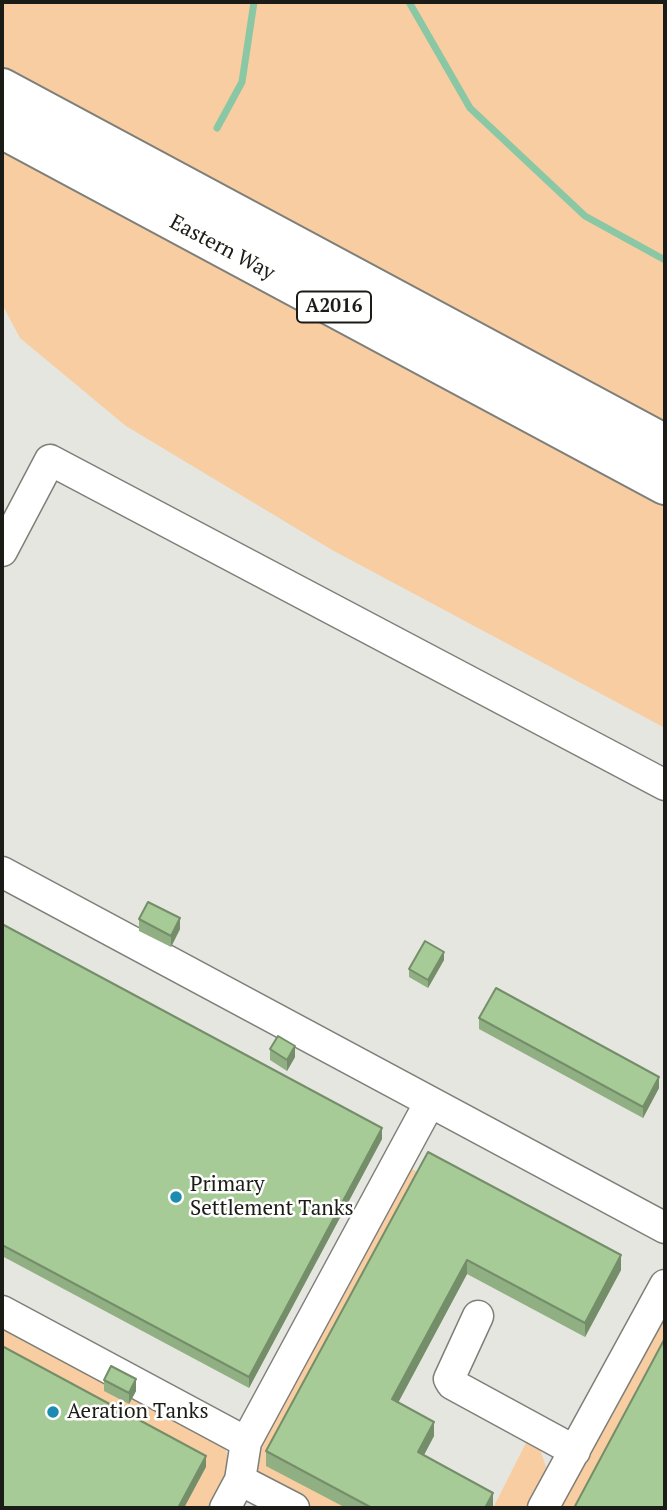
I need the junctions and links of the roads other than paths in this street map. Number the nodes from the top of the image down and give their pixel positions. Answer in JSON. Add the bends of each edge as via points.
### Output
{"nodes":[{"id":1,"x":2,"y":88,"type":"edge"},
{"id":2,"x":2,"y":129,"type":"edge"},
{"id":3,"x":665,"y":444,"type":"edge"},
{"id":4,"x":665,"y":485,"type":"edge"},
{"id":5,"x":2,"y":551,"type":"edge"},
{"id":6,"x":665,"y":785,"type":"edge"},
{"id":7,"x":2,"y":872,"type":"edge"},
{"id":8,"x":430,"y":1102,"type":"junction"},
{"id":9,"x":665,"y":1228,"type":"edge"},
{"id":10,"x":665,"y":1285,"type":"edge"},
{"id":11,"x":2,"y":1311,"type":"edge"},
{"id":12,"x":478,"y":1316,"type":"dead end"},
{"id":13,"x":246,"y":1442,"type":"junction"},
{"id":14,"x":575,"y":1451,"type":"junction"},
{"id":15,"x":240,"y":1480,"type":"junction"},
{"id":16,"x":225,"y":1508,"type":"edge"},
{"id":17,"x":294,"y":1508,"type":"edge"},
{"id":18,"x":543,"y":1508,"type":"edge"}],
"edges":[{"from":1,"to":3,"type":"main road","name":"Eastern Way","number":"A2016"},
{"from":2,"to":4,"type":"main road","name":"Eastern Way","number":"A2016"},
{"from":5,"to":6,"type":"lane","via":[[50,460]]},
{"from":7,"to":8,"type":"lane"},
{"from":8,"to":9,"type":"lane"},
{"from":8,"to":13,"type":"lane"},
{"from":10,"to":14,"type":"lane"},
{"from":11,"to":13,"type":"lane"},
{"from":12,"to":14,"type":"lane","via":[[449,1379],[452,1384]]},
{"from":13,"to":15,"type":"lane"},
{"from":14,"to":18,"type":"lane"},
{"from":15,"to":16,"type":"lane"},
{"from":15,"to":17,"type":"lane"}]}
